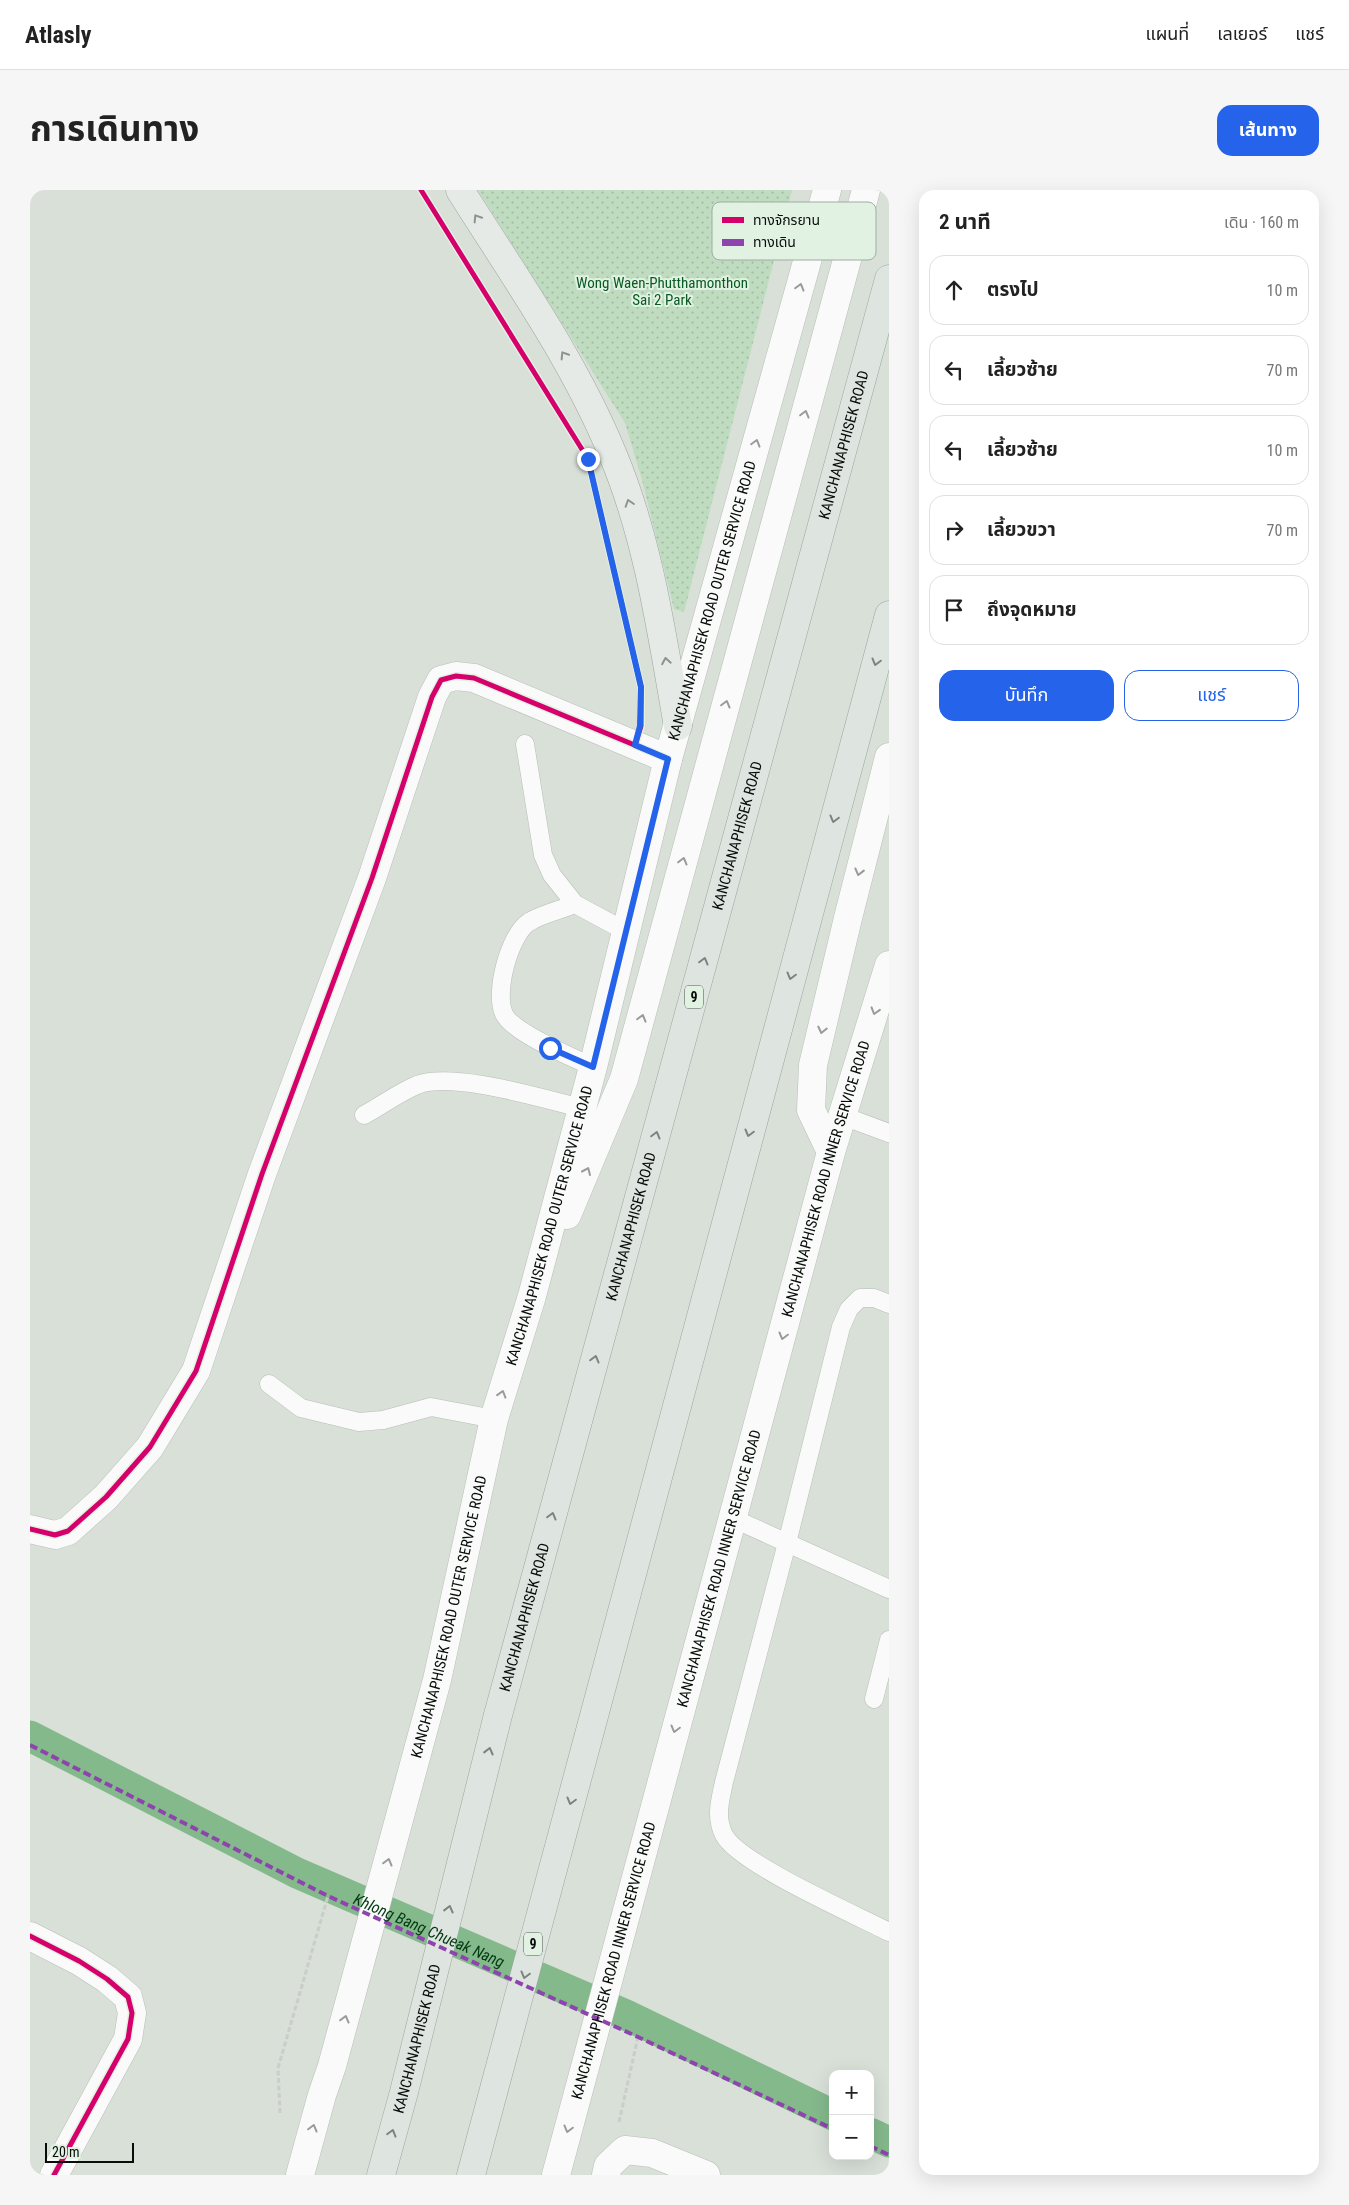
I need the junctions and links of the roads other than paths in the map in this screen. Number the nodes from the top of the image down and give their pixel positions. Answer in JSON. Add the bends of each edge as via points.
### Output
{"nodes":[{"id":1,"x":460,"y":190,"type":"edge"},
{"id":2,"x":808,"y":260,"type":"edge"},
{"id":3,"x":847,"y":260,"type":"edge"},
{"id":4,"x":889,"y":279,"type":"edge"},
{"id":5,"x":889,"y":615,"type":"edge"},
{"id":6,"x":678,"y":726,"type":"junction"},
{"id":7,"x":525,"y":744,"type":"dead end"},
{"id":8,"x":889,"y":757,"type":"edge"},
{"id":9,"x":668,"y":759,"type":"junction"},
{"id":10,"x":575,"y":904,"type":"junction"},
{"id":11,"x":627,"y":932,"type":"junction"},
{"id":12,"x":889,"y":965,"type":"edge"},
{"id":13,"x":593,"y":1067,"type":"junction"},
{"id":14,"x":582,"y":1108,"type":"junction"},
{"id":15,"x":364,"y":1116,"type":"dead end"},
{"id":16,"x":843,"y":1116,"type":"junction"},
{"id":17,"x":889,"y":1133,"type":"edge"},
{"id":18,"x":831,"y":1152,"type":"junction"},
{"id":19,"x":532,"y":1296,"type":"junction"},
{"id":20,"x":889,"y":1304,"type":"edge"},
{"id":21,"x":269,"y":1384,"type":"dead end"},
{"id":22,"x":494,"y":1419,"type":"junction"},
{"id":23,"x":732,"y":1518,"type":"junction"},
{"id":24,"x":30,"y":1529,"type":"edge"},
{"id":25,"x":787,"y":1542,"type":"junction"},
{"id":26,"x":889,"y":1589,"type":"edge"},
{"id":27,"x":889,"y":1640,"type":"edge"},
{"id":28,"x":874,"y":1699,"type":"dead end"},
{"id":29,"x":889,"y":1932,"type":"edge"},
{"id":30,"x":30,"y":1936,"type":"edge"},
{"id":31,"x":557,"y":2169,"type":"edge"},
{"id":32,"x":607,"y":2170,"type":"edge"},
{"id":33,"x":54,"y":2175,"type":"edge"},
{"id":34,"x":300,"y":2175,"type":"edge"},
{"id":35,"x":381,"y":2175,"type":"edge"},
{"id":36,"x":471,"y":2175,"type":"edge"},
{"id":37,"x":706,"y":2175,"type":"edge"}],
"edges":[{"from":6,"to":1,"type":"main road","one_way":true,"via":[[656,601],[637,526],[614,456],[572,367]]},
{"from":6,"to":2,"type":"main road","name":"KANCHANAPHISEK ROAD OUTER SERVICE ROAD","one_way":true},
{"from":19,"to":3,"type":"main road","one_way":true,"via":[[624,1079]]},
{"from":35,"to":4,"type":"highway","name":"KANCHANAPHISEK ROAD","number":"9","one_way":true,"via":[[498,1715]]},
{"from":5,"to":36,"type":"highway","number":"9","one_way":true},
{"from":6,"to":9,"type":"main road","name":"KANCHANAPHISEK ROAD OUTER SERVICE ROAD"},
{"from":7,"to":10,"type":"lane","via":[[543,855],[552,875]]},
{"from":8,"to":18,"type":"main road","one_way":true,"via":[[814,1065],[811,1110]]},
{"from":9,"to":11,"type":"main road","name":"KANCHANAPHISEK ROAD OUTER SERVICE ROAD"},
{"from":9,"to":24,"type":"main road","via":[[474,678],[456,676],[441,680],[432,697],[372,878],[262,1174],[196,1371],[150,1448],[106,1497],[68,1531],[55,1535]]},
{"from":10,"to":11,"type":"lane"},
{"from":10,"to":13,"type":"lane","via":[[528,922],[514,938],[500,994],[505,1015],[522,1030],[550,1048]]},
{"from":11,"to":13,"type":"main road","name":"KANCHANAPHISEK ROAD OUTER SERVICE ROAD"},
{"from":12,"to":16,"type":"main road","name":"KANCHANAPHISEK ROAD INNER SERVICE ROAD","one_way":true},
{"from":13,"to":14,"type":"main road","name":"KANCHANAPHISEK ROAD OUTER SERVICE ROAD"},
{"from":14,"to":15,"type":"lane","via":[[480,1084],[441,1080],[417,1085]]},
{"from":14,"to":19,"type":"main road","name":"KANCHANAPHISEK ROAD OUTER SERVICE ROAD"},
{"from":16,"to":17,"type":"lane"},
{"from":16,"to":18,"type":"main road","name":"KANCHANAPHISEK ROAD INNER SERVICE ROAD"},
{"from":18,"to":23,"type":"main road","name":"KANCHANAPHISEK ROAD INNER SERVICE ROAD","one_way":true},
{"from":22,"to":19,"type":"main road","name":"KANCHANAPHISEK ROAD OUTER SERVICE ROAD","one_way":true},
{"from":20,"to":25,"type":"lane","via":[[874,1298],[860,1298],[849,1309],[841,1327]]},
{"from":21,"to":22,"type":"lane","via":[[301,1408],[359,1422],[383,1420],[431,1407]]},
{"from":34,"to":22,"type":"main road","name":"KANCHANAPHISEK ROAD OUTER SERVICE ROAD","one_way":true,"via":[[437,1680]]},
{"from":23,"to":25,"type":"lane"},
{"from":23,"to":31,"type":"main road","name":"KANCHANAPHISEK ROAD INNER SERVICE ROAD","one_way":true},
{"from":25,"to":26,"type":"lane"},
{"from":25,"to":29,"type":"lane","via":[[717,1818],[724,1836],[735,1849],[764,1868]]},
{"from":27,"to":28,"type":"lane"},
{"from":30,"to":33,"type":"main road","via":[[107,1979],[128,1997],[132,2013],[128,2039]]},
{"from":32,"to":37,"type":"main road","via":[[625,2150],[652,2154]]}]}
